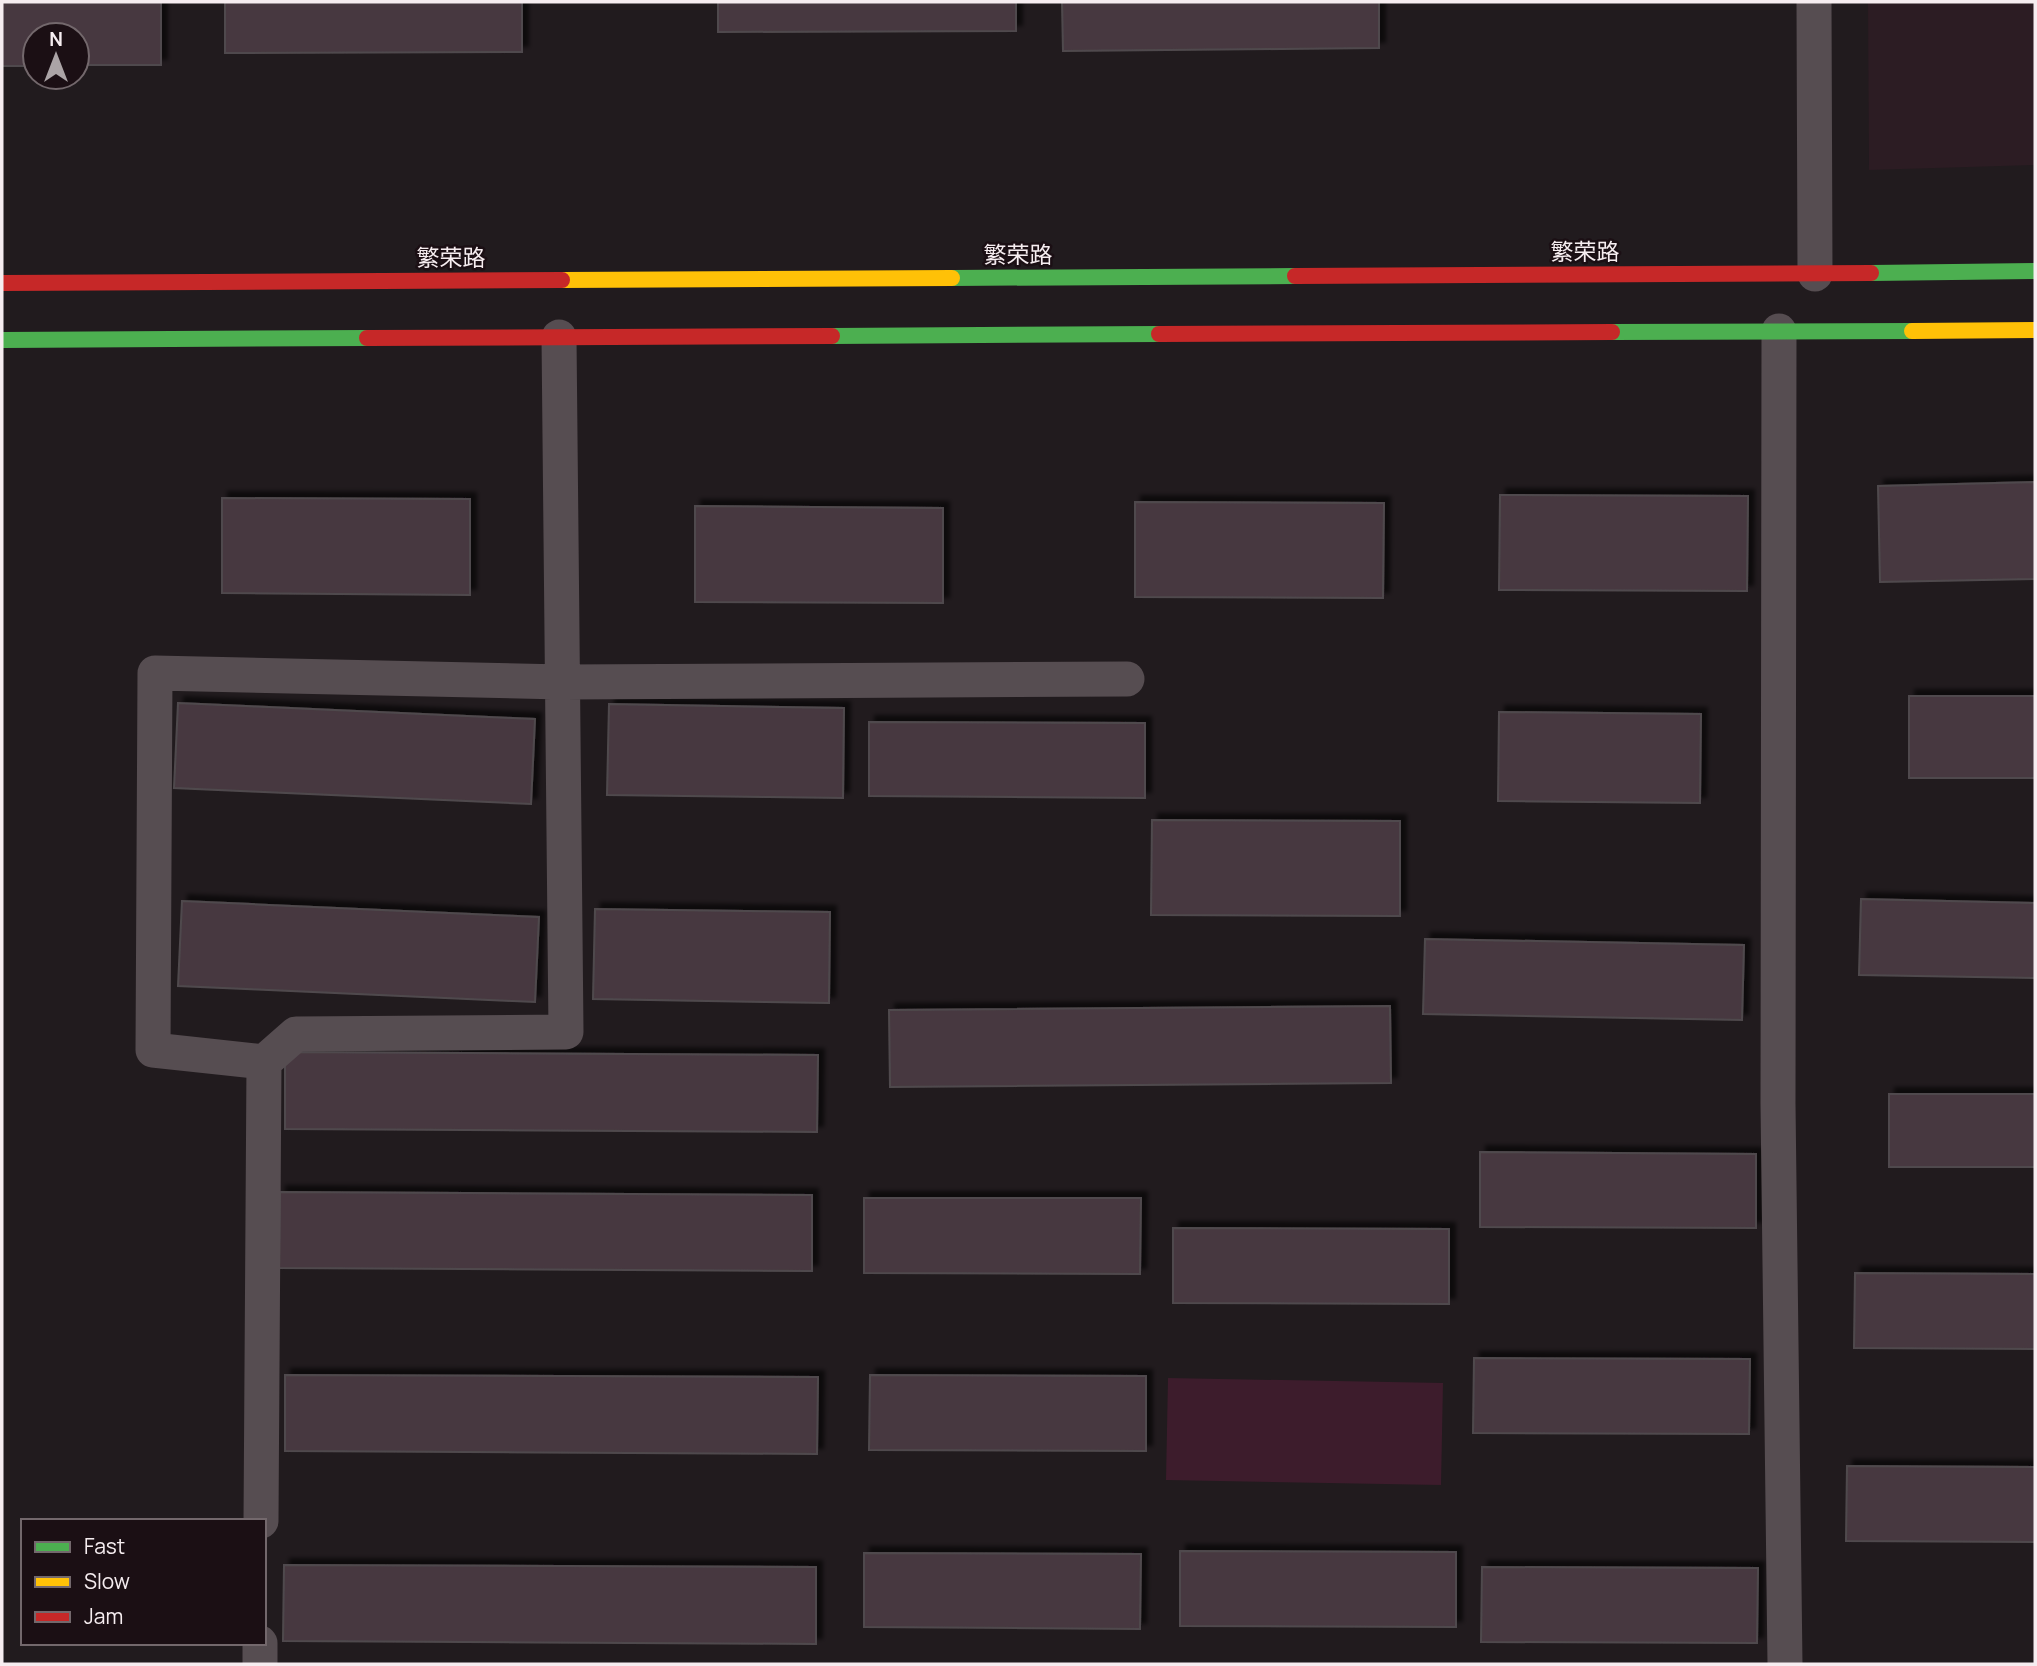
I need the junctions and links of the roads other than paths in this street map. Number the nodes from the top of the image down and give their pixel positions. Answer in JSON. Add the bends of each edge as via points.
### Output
{"nodes":[{"id":1,"x":1814,"y":2,"type":"edge"},
{"id":2,"x":2035,"y":271,"type":"edge"},
{"id":3,"x":1815,"y":274,"type":"junction"},
{"id":4,"x":2,"y":283,"type":"edge"},
{"id":5,"x":2035,"y":330,"type":"edge"},
{"id":6,"x":1779,"y":331,"type":"junction"},
{"id":7,"x":559,"y":337,"type":"junction"},
{"id":8,"x":2,"y":340,"type":"edge"},
{"id":9,"x":1127,"y":679,"type":"dead end"},
{"id":10,"x":562,"y":682,"type":"junction"},
{"id":11,"x":264,"y":1062,"type":"junction"},
{"id":12,"x":261,"y":1519,"type":"edge"},
{"id":13,"x":260,"y":1645,"type":"edge"},
{"id":14,"x":260,"y":1664,"type":"edge"},
{"id":15,"x":1785,"y":1664,"type":"edge"}],
"edges":[{"from":1,"to":3,"type":"street"},
{"from":2,"to":3,"type":"main road","name":"繁荣路"},
{"from":3,"to":4,"type":"main road","name":"繁荣路"},
{"from":5,"to":6,"type":"main road"},
{"from":6,"to":7,"type":"main road"},
{"from":6,"to":15,"type":"street","via":[[1778,1104]]},
{"from":7,"to":8,"type":"main road"},
{"from":7,"to":10,"type":"street"},
{"from":9,"to":10,"type":"street"},
{"from":10,"to":11,"type":"street","via":[[566,1032],[296,1034]]},
{"from":10,"to":11,"type":"street","via":[[155,673],[153,1050]]},
{"from":11,"to":12,"type":"street"},
{"from":13,"to":14,"type":"street"}]}
